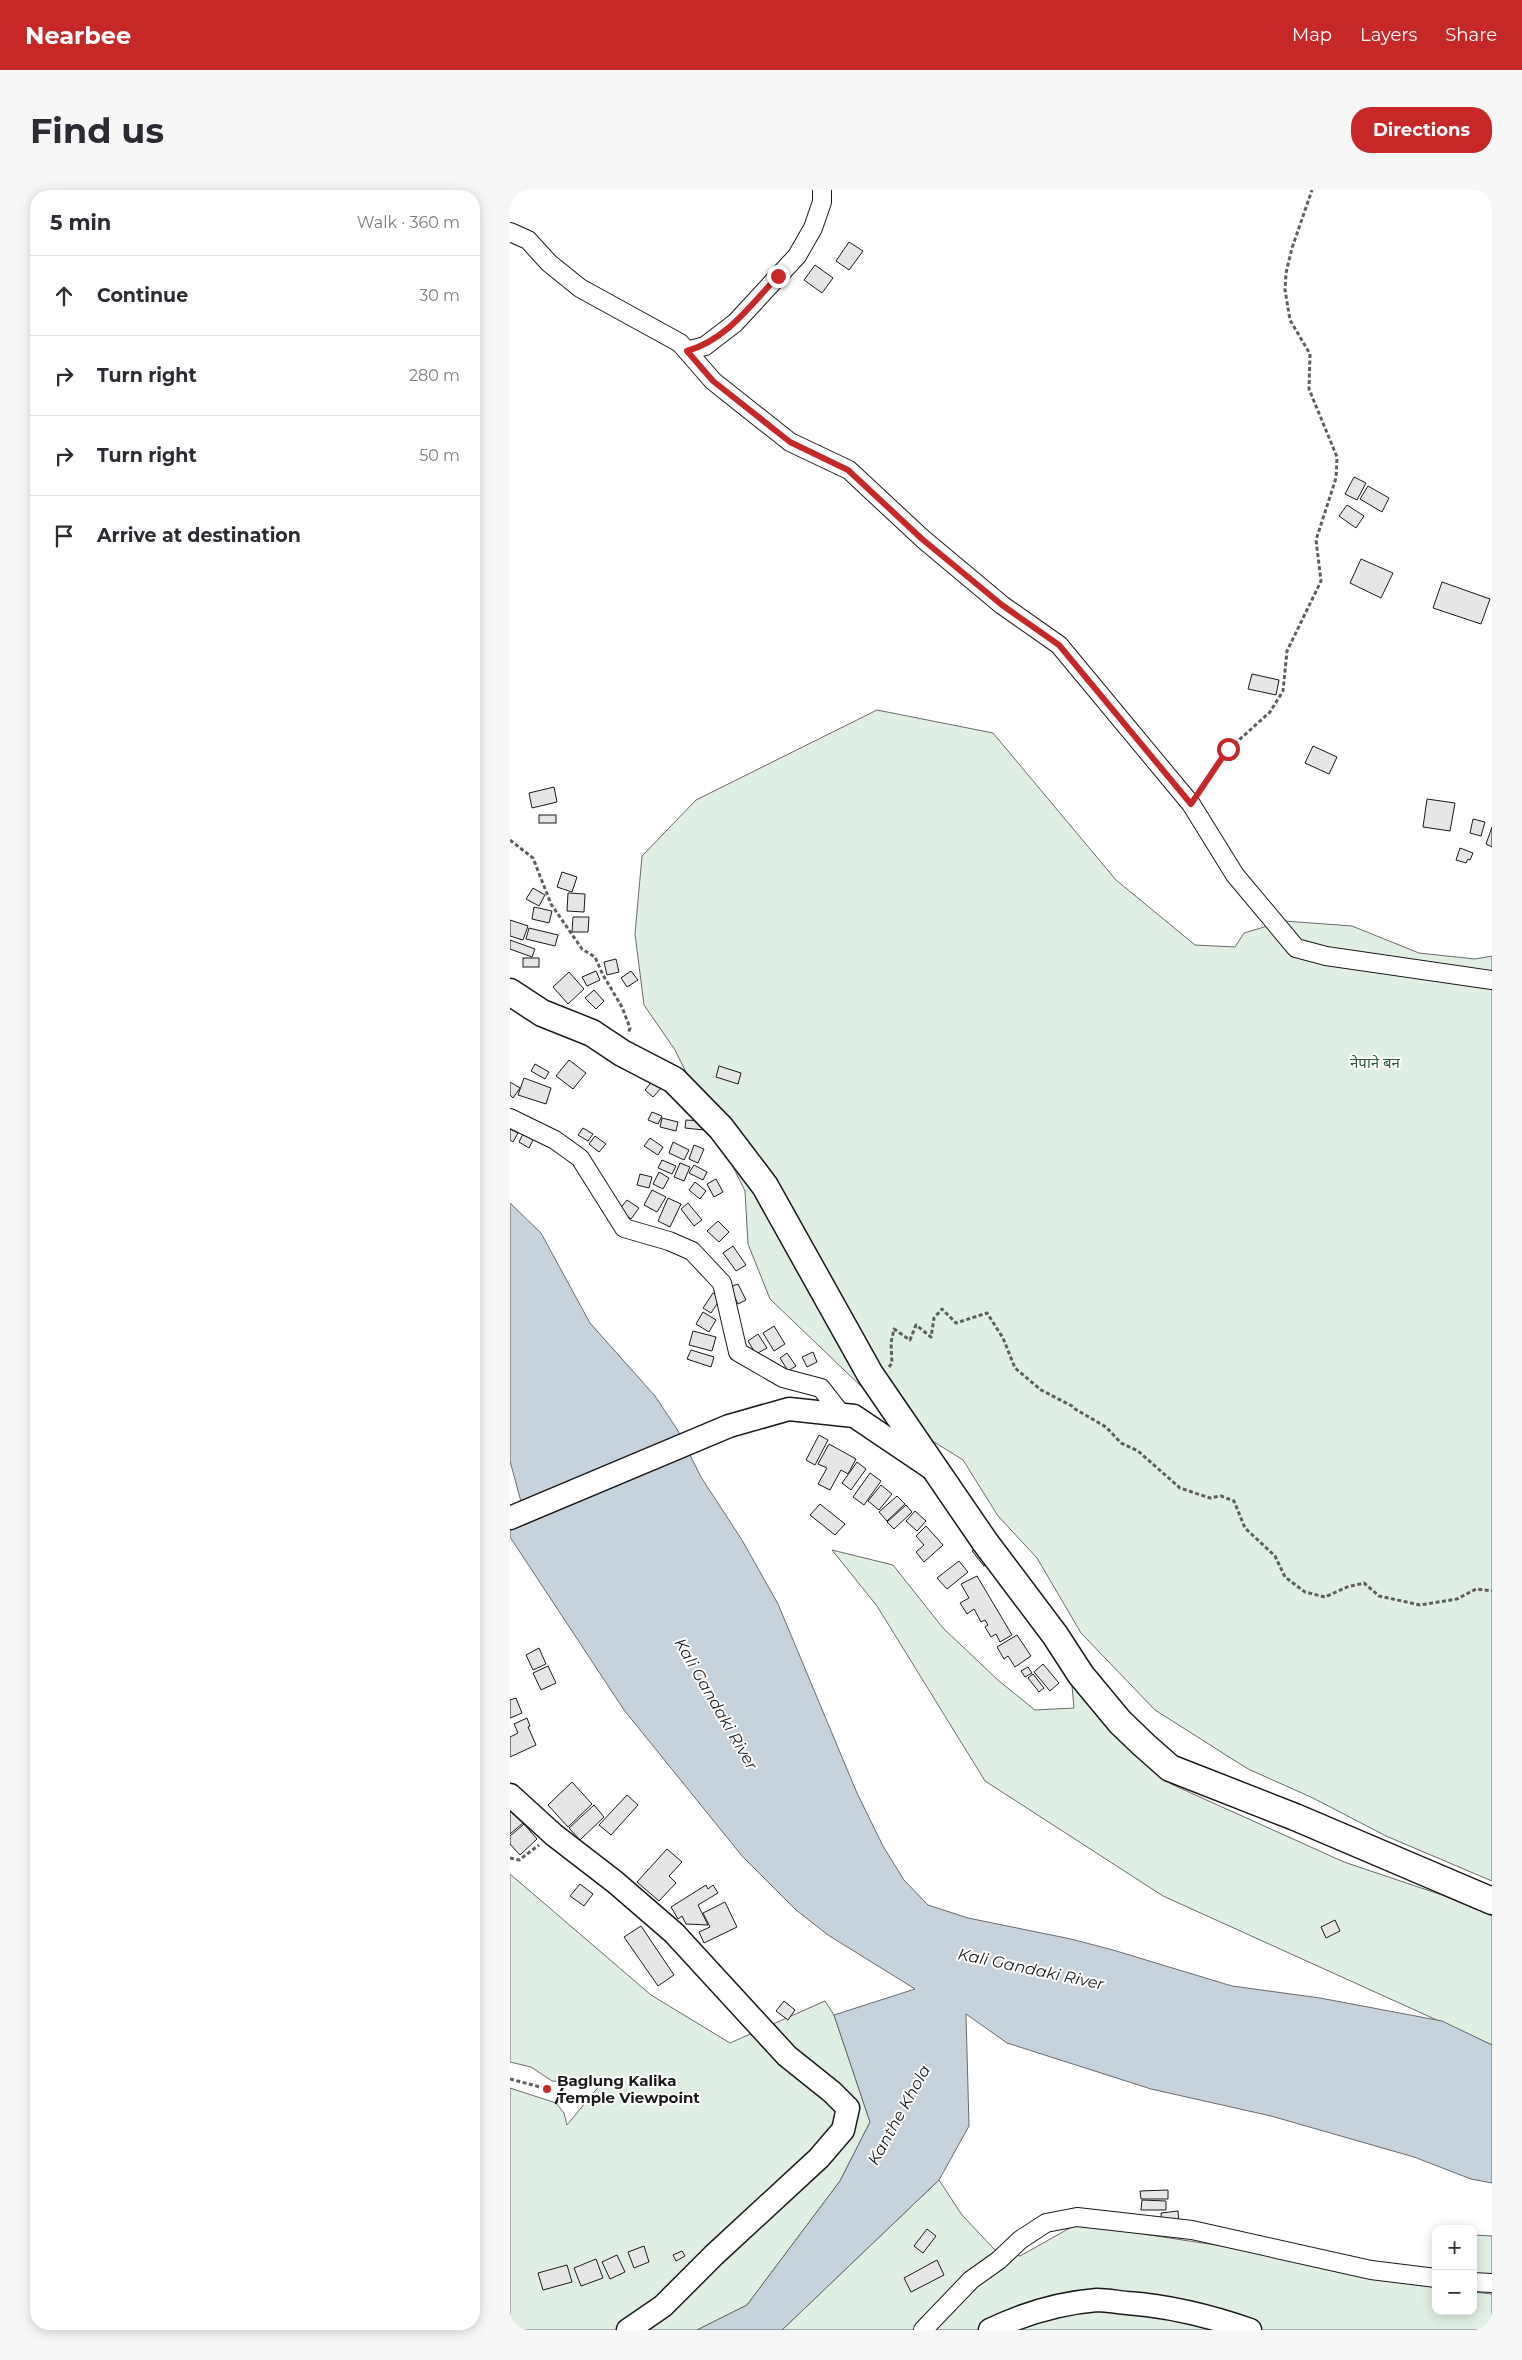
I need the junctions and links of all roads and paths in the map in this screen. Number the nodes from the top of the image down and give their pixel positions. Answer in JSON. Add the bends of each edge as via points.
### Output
{"nodes":[{"id":1,"x":822,"y":190,"type":"edge"},
{"id":2,"x":1312,"y":190,"type":"edge"},
{"id":3,"x":510,"y":232,"type":"edge"},
{"id":4,"x":687,"y":351,"type":"junction"},
{"id":5,"x":1191,"y":804,"type":"junction"},
{"id":6,"x":510,"y":840,"type":"edge"},
{"id":7,"x":1492,"y":980,"type":"edge"},
{"id":8,"x":510,"y":992,"type":"edge"},
{"id":9,"x":622,"y":1053,"type":"junction"},
{"id":10,"x":510,"y":1118,"type":"edge"},
{"id":11,"x":870,"y":1374,"type":"junction"},
{"id":12,"x":842,"y":1415,"type":"junction"},
{"id":13,"x":939,"y":1474,"type":"junction"},
{"id":14,"x":510,"y":1518,"type":"edge"},
{"id":15,"x":1492,"y":1591,"type":"edge"},
{"id":16,"x":510,"y":1795,"type":"edge"},
{"id":17,"x":554,"y":1835,"type":"junction"},
{"id":18,"x":510,"y":1858,"type":"edge"},
{"id":19,"x":1492,"y":1900,"type":"edge"},
{"id":20,"x":510,"y":2079,"type":"edge"},
{"id":21,"x":544,"y":2088,"type":"dead end"},
{"id":22,"x":1432,"y":2278,"type":"edge"},
{"id":23,"x":1477,"y":2282,"type":"edge"},
{"id":24,"x":1492,"y":2284,"type":"edge"},
{"id":25,"x":628,"y":2330,"type":"edge"},
{"id":26,"x":923,"y":2330,"type":"edge"},
{"id":27,"x":990,"y":2330,"type":"edge"},
{"id":28,"x":1250,"y":2330,"type":"edge"}],
"edges":[{"from":1,"to":4,"type":"street","via":[[822,202],[813,228],[797,256],[735,323],[704,346]]},
{"from":2,"to":5,"type":"path","via":[[1292,248],[1285,290],[1290,320],[1310,354],[1310,389],[1337,457],[1336,478],[1316,540],[1321,581],[1287,651],[1283,692],[1270,712],[1228,749]]},
{"from":3,"to":4,"type":"street","via":[[528,240],[549,264],[580,288],[680,343]]},
{"from":4,"to":5,"type":"street","via":[[713,381],[790,442],[848,470],[1002,605],[1059,645]]},
{"from":5,"to":7,"type":"street","via":[[1235,875],[1296,948],[1326,956]]},
{"from":6,"to":9,"type":"path","via":[[532,858],[551,904],[582,949],[595,957],[622,1007],[630,1028]]},
{"from":8,"to":9,"type":"highway","via":[[542,1013],[592,1033]]},
{"from":9,"to":11,"type":"highway","via":[[674,1080],[721,1128],[766,1186]]},
{"from":10,"to":12,"type":"street","via":[[555,1140],[580,1158],[624,1228],[692,1251],[722,1283],[738,1352],[783,1378],[821,1388]]},
{"from":11,"to":13,"type":"highway"},
{"from":11,"to":15,"type":"path","via":[[887,1370],[892,1363],[894,1330],[910,1340],[916,1325],[931,1337],[934,1318],[942,1309],[956,1323],[987,1313],[1003,1338],[1015,1368],[1041,1390],[1106,1427],[1180,1488],[1210,1498],[1221,1496],[1234,1501],[1245,1528],[1275,1556],[1285,1577],[1305,1592],[1325,1597],[1364,1583],[1379,1596],[1420,1605],[1457,1599],[1476,1589]]},
{"from":12,"to":13,"type":"main road","via":[[854,1416]]},
{"from":12,"to":14,"type":"main road","via":[[789,1409],[729,1426]]},
{"from":13,"to":19,"type":"highway","via":[[1081,1675],[1120,1722],[1170,1768]]},
{"from":16,"to":17,"type":"main road"},
{"from":17,"to":18,"type":"path","via":[[519,1860]]},
{"from":17,"to":25,"type":"main road","via":[[674,1933],[787,2056],[848,2108],[843,2130],[819,2158],[663,2306]]},
{"from":20,"to":21,"type":"path"},
{"from":22,"to":26,"type":"street","via":[[1371,2270],[1192,2230],[1077,2217],[1046,2223],[1020,2240],[971,2280]]},
{"from":23,"to":24,"type":"street"},
{"from":27,"to":28,"type":"main road","via":[[1016,2318],[1098,2300],[1157,2305]]}]}
